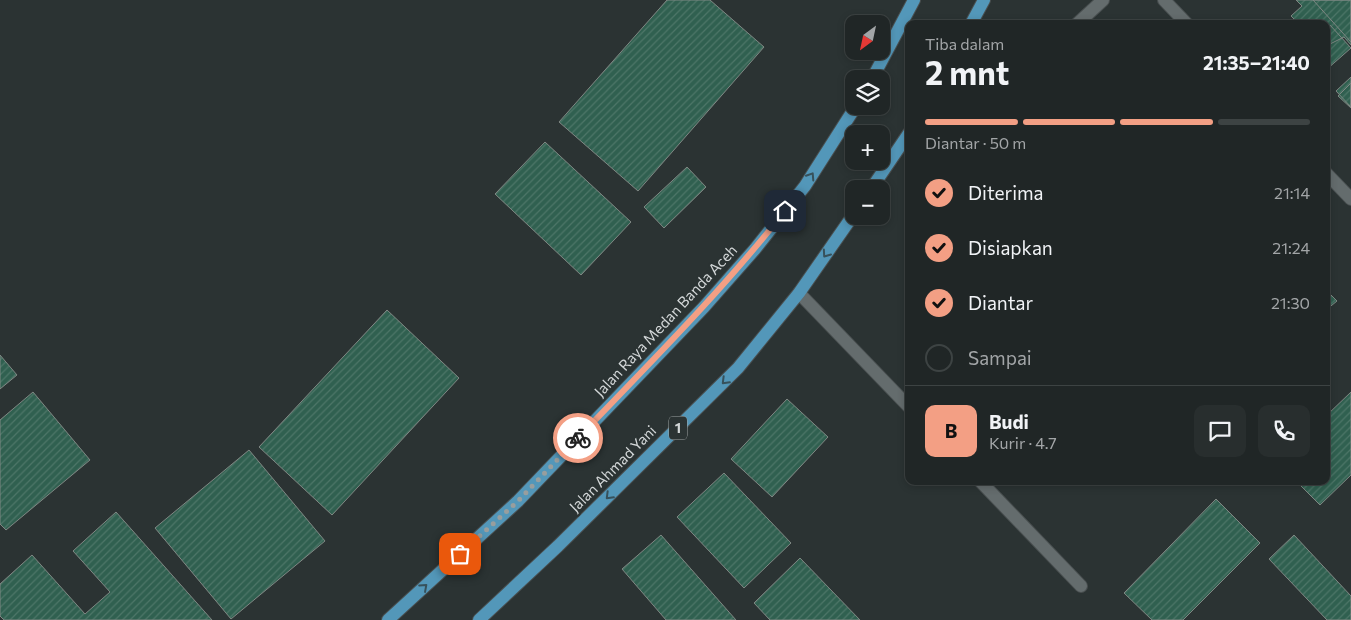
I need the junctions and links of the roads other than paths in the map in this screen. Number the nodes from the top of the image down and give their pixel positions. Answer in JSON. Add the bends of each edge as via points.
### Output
{"nodes":[{"id":1,"x":914,"y":0,"type":"edge"},
{"id":2,"x":984,"y":0,"type":"edge"},
{"id":3,"x":1103,"y":0,"type":"edge"},
{"id":4,"x":1164,"y":0,"type":"edge"},
{"id":5,"x":972,"y":20,"type":"edge"},
{"id":6,"x":1081,"y":20,"type":"edge"},
{"id":7,"x":1183,"y":20,"type":"edge"},
{"id":8,"x":877,"y":70,"type":"edge"},
{"id":9,"x":850,"y":115,"type":"edge"},
{"id":10,"x":905,"y":141,"type":"edge"},
{"id":11,"x":1330,"y":177,"type":"edge"},
{"id":12,"x":877,"y":180,"type":"edge"},
{"id":13,"x":1351,"y":199,"type":"edge"},
{"id":14,"x":846,"y":225,"type":"edge"},
{"id":15,"x":799,"y":293,"type":"junction"},
{"id":16,"x":905,"y":403,"type":"edge"},
{"id":17,"x":984,"y":485,"type":"edge"},
{"id":18,"x":1081,"y":586,"type":"dead end"},
{"id":19,"x":388,"y":620,"type":"edge"},
{"id":20,"x":479,"y":620,"type":"edge"}],
"edges":[{"from":1,"to":8,"type":"main road"},
{"from":2,"to":5,"type":"main road"},
{"from":3,"to":6,"type":"street"},
{"from":4,"to":7,"type":"street"},
{"from":19,"to":9,"type":"main road","name":"Jalan Raya Medan Banda Aceh","one_way":true,"via":[[518,501],[704,307],[804,186]]},
{"from":10,"to":12,"type":"main road"},
{"from":11,"to":13,"type":"street"},
{"from":14,"to":15,"type":"main road","name":"Jalan Ahmad Yani","number":"1","one_way":true},
{"from":15,"to":16,"type":"street"},
{"from":15,"to":20,"type":"main road","name":"Jalan Ahmad Yani","number":"1","one_way":true,"via":[[738,368]]},
{"from":17,"to":18,"type":"street"}]}
